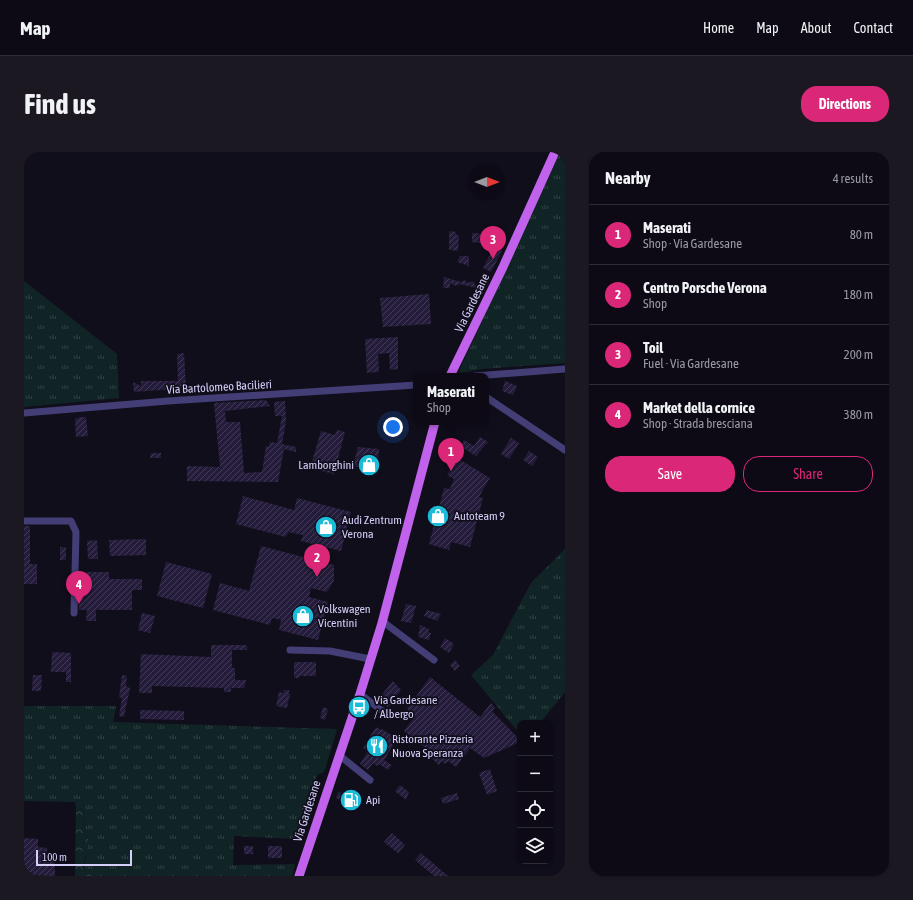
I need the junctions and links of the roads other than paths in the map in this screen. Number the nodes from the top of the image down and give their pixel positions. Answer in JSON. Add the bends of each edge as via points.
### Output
{"nodes":[{"id":1,"x":554,"y":152,"type":"edge"},
{"id":2,"x":565,"y":369,"type":"edge"},
{"id":3,"x":451,"y":373,"type":"edge"},
{"id":4,"x":489,"y":375,"type":"edge"},
{"id":5,"x":413,"y":385,"type":"edge"},
{"id":6,"x":489,"y":399,"type":"edge"},
{"id":7,"x":24,"y":413,"type":"edge"},
{"id":8,"x":434,"y":425,"type":"edge"},
{"id":9,"x":565,"y":450,"type":"edge"},
{"id":10,"x":24,"y":521,"type":"edge"},
{"id":11,"x":74,"y":613,"type":"dead end"},
{"id":12,"x":382,"y":621,"type":"junction"},
{"id":13,"x":290,"y":650,"type":"dead end"},
{"id":14,"x":370,"y":659,"type":"junction"},
{"id":15,"x":434,"y":660,"type":"dead end"},
{"id":16,"x":360,"y":694,"type":"junction"},
{"id":17,"x":389,"y":716,"type":"dead end"},
{"id":18,"x":339,"y":754,"type":"junction"},
{"id":19,"x":370,"y":780,"type":"dead end"},
{"id":20,"x":299,"y":876,"type":"edge"}],
"edges":[{"from":1,"to":3,"type":"main road","name":"Via Gardesane","via":[[503,267]]},
{"from":2,"to":4,"type":"street"},
{"from":5,"to":7,"type":"street","name":"Via Bartolomeo Bacilieri"},
{"from":6,"to":9,"type":"street"},
{"from":8,"to":12,"type":"main road","name":"Via Gardesane"},
{"from":10,"to":11,"type":"street","via":[[71,521],[74,525]]},
{"from":12,"to":14,"type":"main road","name":"Via Gardesane"},
{"from":12,"to":15,"type":"street"},
{"from":13,"to":14,"type":"street","via":[[330,651]]},
{"from":14,"to":16,"type":"main road","name":"Via Gardesane"},
{"from":16,"to":17,"type":"street"},
{"from":16,"to":18,"type":"main road","name":"Via Gardesane"},
{"from":18,"to":19,"type":"street"},
{"from":18,"to":20,"type":"main road","name":"Via Gardesane"}]}
